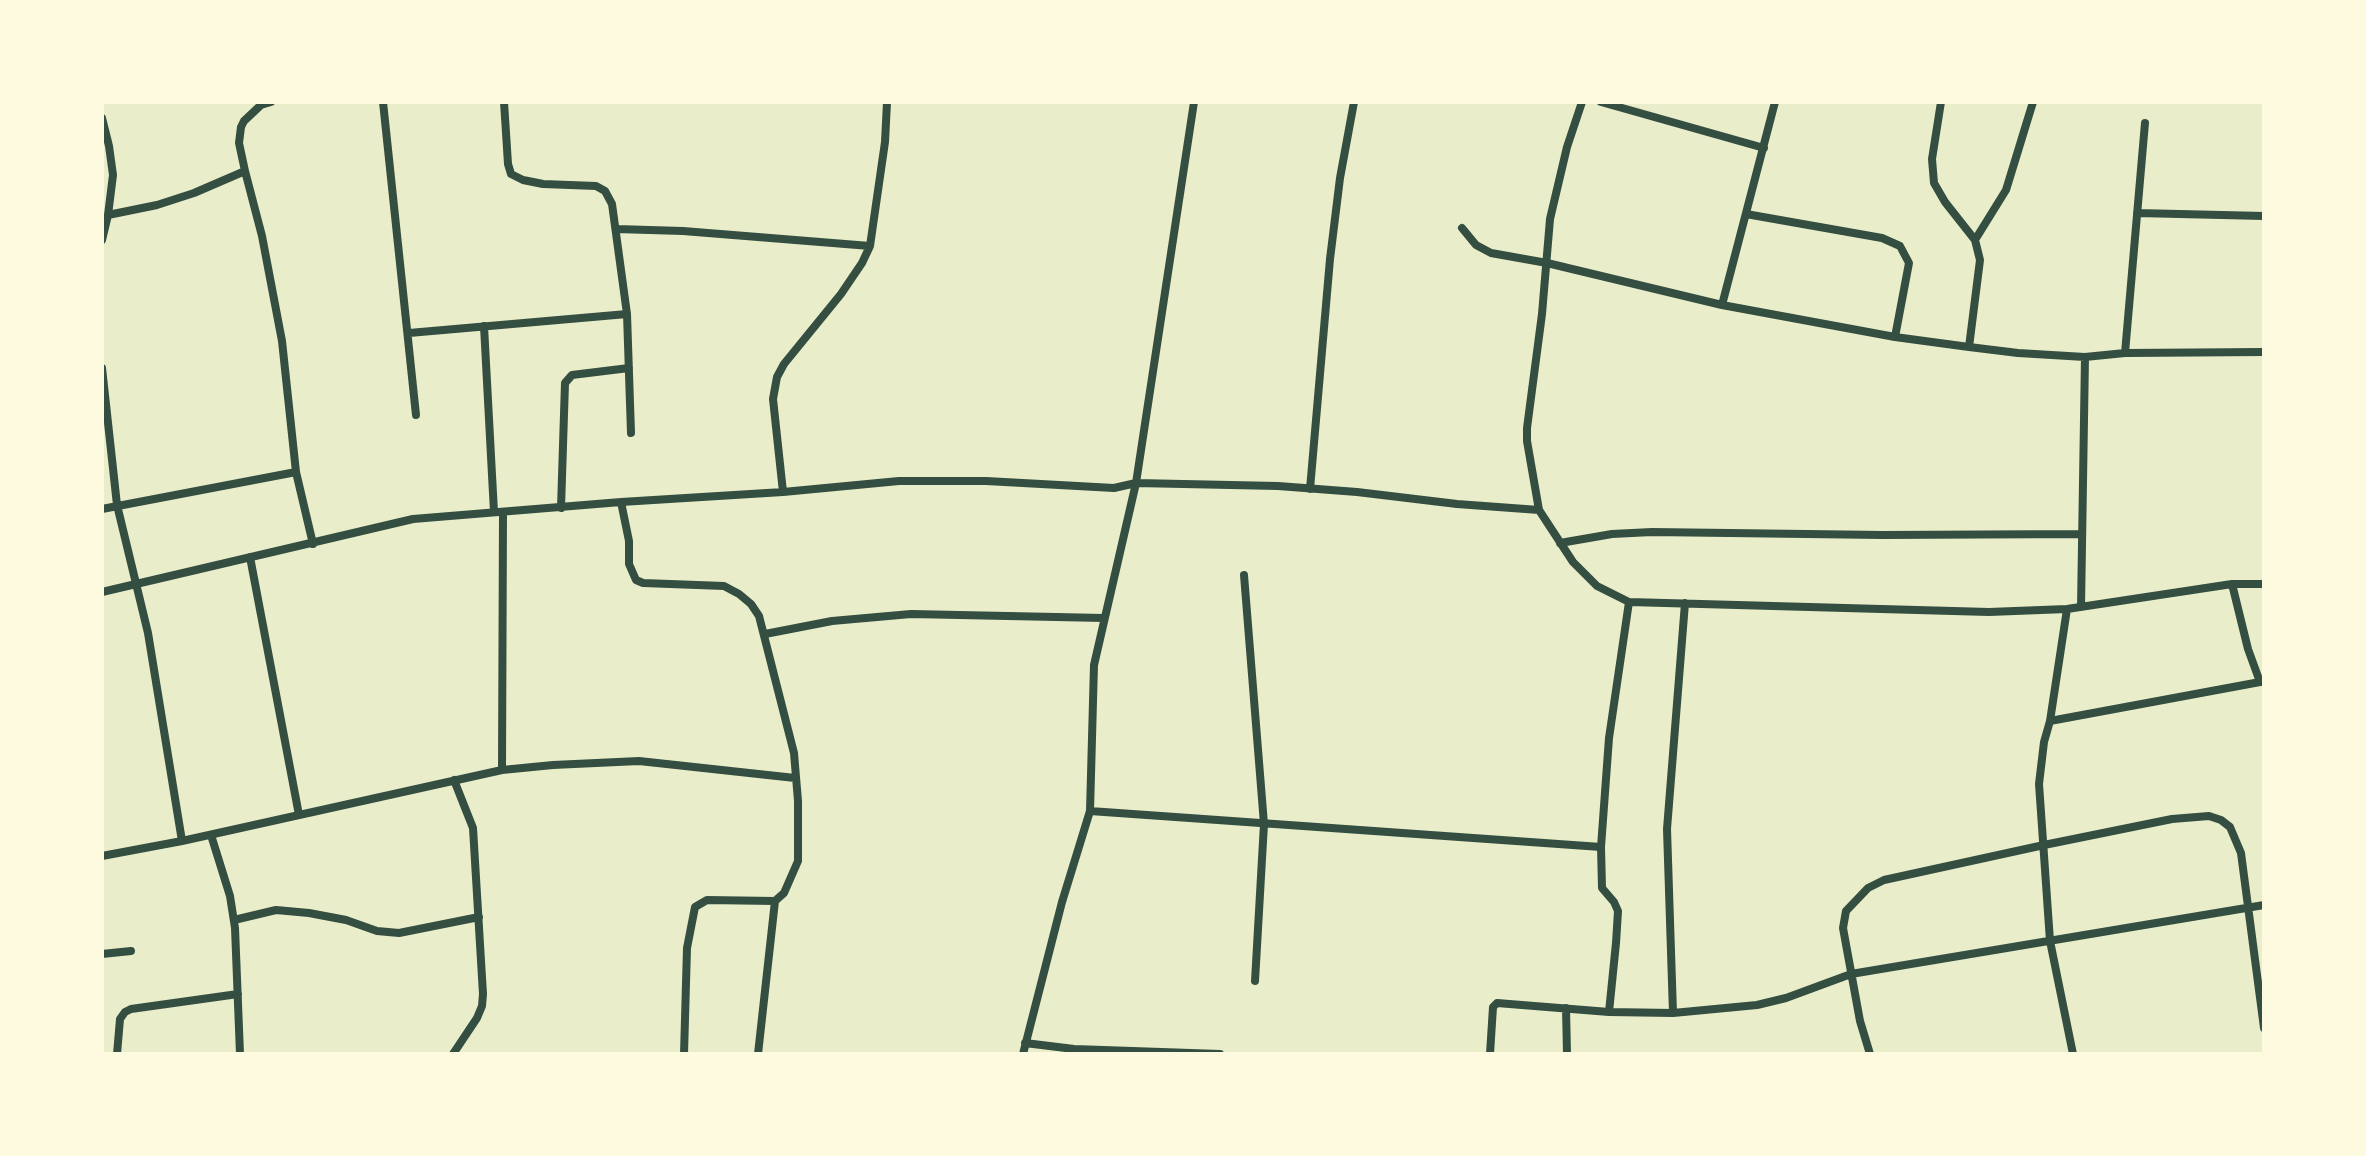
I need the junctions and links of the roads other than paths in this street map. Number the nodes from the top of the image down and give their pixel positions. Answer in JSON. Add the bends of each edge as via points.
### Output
{"nodes":[{"id":1,"x":271,"y":102,"type":"edge"},
{"id":2,"x":383,"y":102,"type":"edge"},
{"id":3,"x":504,"y":102,"type":"edge"},
{"id":4,"x":887,"y":102,"type":"edge"},
{"id":5,"x":1194,"y":102,"type":"edge"},
{"id":6,"x":1354,"y":102,"type":"edge"},
{"id":7,"x":1582,"y":102,"type":"edge"},
{"id":8,"x":1601,"y":102,"type":"edge"},
{"id":9,"x":1775,"y":102,"type":"edge"},
{"id":10,"x":1941,"y":102,"type":"edge"},
{"id":11,"x":2033,"y":102,"type":"edge"},
{"id":12,"x":102,"y":118,"type":"edge"},
{"id":13,"x":2145,"y":123,"type":"dead end"},
{"id":14,"x":1764,"y":148,"type":"junction"},
{"id":15,"x":245,"y":171,"type":"junction"},
{"id":16,"x":2137,"y":213,"type":"junction"},
{"id":17,"x":1746,"y":214,"type":"junction"},
{"id":18,"x":108,"y":215,"type":"junction"},
{"id":19,"x":2264,"y":216,"type":"edge"},
{"id":20,"x":1462,"y":228,"type":"dead end"},
{"id":21,"x":616,"y":229,"type":"junction"},
{"id":22,"x":102,"y":240,"type":"edge"},
{"id":23,"x":1975,"y":240,"type":"junction"},
{"id":24,"x":870,"y":246,"type":"junction"},
{"id":25,"x":1547,"y":263,"type":"junction"},
{"id":26,"x":1722,"y":305,"type":"junction"},
{"id":27,"x":627,"y":314,"type":"junction"},
{"id":28,"x":484,"y":326,"type":"junction"},
{"id":29,"x":409,"y":333,"type":"junction"},
{"id":30,"x":1895,"y":337,"type":"junction"},
{"id":31,"x":1969,"y":347,"type":"junction"},
{"id":32,"x":2264,"y":352,"type":"edge"},
{"id":33,"x":2125,"y":353,"type":"junction"},
{"id":34,"x":2085,"y":357,"type":"junction"},
{"id":35,"x":102,"y":368,"type":"edge"},
{"id":36,"x":629,"y":368,"type":"junction"},
{"id":37,"x":416,"y":415,"type":"dead end"},
{"id":38,"x":631,"y":433,"type":"dead end"},
{"id":39,"x":296,"y":472,"type":"junction"},
{"id":40,"x":1136,"y":483,"type":"junction"},
{"id":41,"x":1310,"y":489,"type":"junction"},
{"id":42,"x":783,"y":492,"type":"junction"},
{"id":43,"x":621,"y":502,"type":"junction"},
{"id":44,"x":117,"y":505,"type":"junction"},
{"id":45,"x":561,"y":508,"type":"junction"},
{"id":46,"x":102,"y":509,"type":"edge"},
{"id":47,"x":1539,"y":510,"type":"junction"},
{"id":48,"x":498,"y":512,"type":"junction"},
{"id":49,"x":2082,"y":534,"type":"junction"},
{"id":50,"x":1560,"y":543,"type":"junction"},
{"id":51,"x":313,"y":544,"type":"junction"},
{"id":52,"x":250,"y":557,"type":"junction"},
{"id":53,"x":1244,"y":575,"type":"dead end"},
{"id":54,"x":2232,"y":584,"type":"junction"},
{"id":55,"x":2264,"y":584,"type":"edge"},
{"id":56,"x":137,"y":585,"type":"junction"},
{"id":57,"x":102,"y":592,"type":"edge"},
{"id":58,"x":1629,"y":602,"type":"junction"},
{"id":59,"x":1685,"y":603,"type":"junction"},
{"id":60,"x":2081,"y":607,"type":"junction"},
{"id":61,"x":2067,"y":609,"type":"junction"},
{"id":62,"x":1104,"y":618,"type":"junction"},
{"id":63,"x":765,"y":634,"type":"junction"},
{"id":64,"x":2262,"y":682,"type":"edge"},
{"id":65,"x":2050,"y":721,"type":"junction"},
{"id":66,"x":502,"y":770,"type":"junction"},
{"id":67,"x":795,"y":778,"type":"junction"},
{"id":68,"x":454,"y":780,"type":"junction"},
{"id":69,"x":1090,"y":811,"type":"junction"},
{"id":70,"x":299,"y":815,"type":"junction"},
{"id":71,"x":1264,"y":824,"type":"junction"},
{"id":72,"x":211,"y":835,"type":"junction"},
{"id":73,"x":182,"y":841,"type":"junction"},
{"id":74,"x":2044,"y":845,"type":"junction"},
{"id":75,"x":1601,"y":847,"type":"junction"},
{"id":76,"x":102,"y":856,"type":"edge"},
{"id":77,"x":775,"y":901,"type":"junction"},
{"id":78,"x":2264,"y":905,"type":"edge"},
{"id":79,"x":2248,"y":907,"type":"junction"},
{"id":80,"x":479,"y":917,"type":"junction"},
{"id":81,"x":234,"y":920,"type":"junction"},
{"id":82,"x":2050,"y":941,"type":"junction"},
{"id":83,"x":131,"y":951,"type":"dead end"},
{"id":84,"x":102,"y":954,"type":"edge"},
{"id":85,"x":1851,"y":974,"type":"junction"},
{"id":86,"x":1255,"y":981,"type":"dead end"},
{"id":87,"x":238,"y":994,"type":"junction"},
{"id":88,"x":1566,"y":1008,"type":"junction"},
{"id":89,"x":1609,"y":1012,"type":"junction"},
{"id":90,"x":1673,"y":1013,"type":"junction"},
{"id":91,"x":2264,"y":1028,"type":"edge"},
{"id":92,"x":1025,"y":1043,"type":"junction"},
{"id":93,"x":117,"y":1054,"type":"edge"},
{"id":94,"x":240,"y":1054,"type":"edge"},
{"id":95,"x":453,"y":1054,"type":"edge"},
{"id":96,"x":684,"y":1054,"type":"edge"},
{"id":97,"x":758,"y":1054,"type":"edge"},
{"id":98,"x":1023,"y":1054,"type":"edge"},
{"id":99,"x":1220,"y":1054,"type":"edge"},
{"id":100,"x":1490,"y":1054,"type":"edge"},
{"id":101,"x":1567,"y":1054,"type":"edge"},
{"id":102,"x":1870,"y":1054,"type":"edge"},
{"id":103,"x":2073,"y":1054,"type":"edge"}],
"edges":[{"from":1,"to":15,"type":"street","via":[[261,105],[241,127]]},
{"from":2,"to":29,"type":"street"},
{"from":3,"to":21,"type":"street","via":[[511,174],[543,184],[605,191]]},
{"from":4,"to":24,"type":"street"},
{"from":5,"to":40,"type":"street"},
{"from":6,"to":41,"type":"street","via":[[1330,259]]},
{"from":7,"to":25,"type":"street","via":[[1550,219]]},
{"from":8,"to":14,"type":"street"},
{"from":9,"to":14,"type":"street"},
{"from":10,"to":23,"type":"street","via":[[1932,159],[1934,183]]},
{"from":11,"to":23,"type":"street","via":[[2006,190]]},
{"from":12,"to":18,"type":"street","via":[[113,175]]},
{"from":13,"to":16,"type":"street"},
{"from":14,"to":17,"type":"street"},
{"from":15,"to":18,"type":"street","via":[[157,205]]},
{"from":15,"to":39,"type":"street","via":[[282,341]]},
{"from":16,"to":19,"type":"street"},
{"from":16,"to":33,"type":"street"},
{"from":17,"to":26,"type":"street"},
{"from":17,"to":30,"type":"street","via":[[1882,238],[1900,246],[1909,263]]},
{"from":18,"to":22,"type":"street"},
{"from":20,"to":25,"type":"street","via":[[1491,253]]},
{"from":21,"to":24,"type":"street"},
{"from":21,"to":27,"type":"street"},
{"from":23,"to":31,"type":"street","via":[[1980,260]]},
{"from":24,"to":42,"type":"street","via":[[841,294],[777,377],[773,399]]},
{"from":25,"to":26,"type":"street"},
{"from":25,"to":47,"type":"street","via":[[1527,441]]},
{"from":26,"to":30,"type":"street"},
{"from":27,"to":28,"type":"street"},
{"from":27,"to":36,"type":"street"},
{"from":28,"to":29,"type":"street"},
{"from":28,"to":48,"type":"street"},
{"from":29,"to":37,"type":"street"},
{"from":30,"to":31,"type":"street"},
{"from":31,"to":34,"type":"street"},
{"from":32,"to":33,"type":"street"},
{"from":33,"to":34,"type":"street"},
{"from":34,"to":49,"type":"street"},
{"from":35,"to":44,"type":"street"},
{"from":36,"to":38,"type":"street"},
{"from":36,"to":45,"type":"street","via":[[572,375],[565,383]]},
{"from":39,"to":44,"type":"street"},
{"from":39,"to":51,"type":"street"},
{"from":40,"to":41,"type":"street"},
{"from":40,"to":42,"type":"street","via":[[1114,488],[899,481]]},
{"from":40,"to":62,"type":"street"},
{"from":41,"to":47,"type":"street"},
{"from":42,"to":43,"type":"street"},
{"from":43,"to":45,"type":"street"},
{"from":43,"to":63,"type":"street","via":[[636,580],[724,586],[751,604]]},
{"from":44,"to":46,"type":"street"},
{"from":44,"to":56,"type":"street"},
{"from":45,"to":48,"type":"street"},
{"from":47,"to":50,"type":"street"},
{"from":48,"to":51,"type":"street","via":[[413,519]]},
{"from":48,"to":66,"type":"street"},
{"from":49,"to":50,"type":"street","via":[[1652,532]]},
{"from":49,"to":60,"type":"street"},
{"from":50,"to":58,"type":"street","via":[[1597,586]]},
{"from":51,"to":52,"type":"street"},
{"from":52,"to":56,"type":"street"},
{"from":52,"to":70,"type":"street"},
{"from":53,"to":71,"type":"street"},
{"from":54,"to":55,"type":"street"},
{"from":54,"to":60,"type":"street"},
{"from":54,"to":64,"type":"street"},
{"from":56,"to":57,"type":"street"},
{"from":56,"to":73,"type":"street"},
{"from":58,"to":59,"type":"street"},
{"from":58,"to":75,"type":"street","via":[[1609,738]]},
{"from":59,"to":61,"type":"street","via":[[1989,612]]},
{"from":59,"to":90,"type":"street","via":[[1667,829]]},
{"from":60,"to":61,"type":"street"},
{"from":61,"to":65,"type":"street"},
{"from":62,"to":63,"type":"street","via":[[911,614]]},
{"from":62,"to":69,"type":"street","via":[[1094,665]]},
{"from":63,"to":67,"type":"street","via":[[794,753]]},
{"from":64,"to":65,"type":"street"},
{"from":65,"to":74,"type":"street","via":[[2039,784]]},
{"from":66,"to":67,"type":"street","via":[[639,761]]},
{"from":66,"to":68,"type":"street"},
{"from":67,"to":77,"type":"street","via":[[798,861]]},
{"from":68,"to":70,"type":"street"},
{"from":68,"to":80,"type":"street","via":[[473,828]]},
{"from":69,"to":71,"type":"street"},
{"from":69,"to":92,"type":"street"},
{"from":70,"to":72,"type":"street"},
{"from":71,"to":75,"type":"street"},
{"from":71,"to":86,"type":"street"},
{"from":72,"to":73,"type":"street"},
{"from":72,"to":81,"type":"street"},
{"from":73,"to":76,"type":"street"},
{"from":74,"to":79,"type":"street","via":[[2209,816],[2230,827],[2241,853]]},
{"from":74,"to":82,"type":"street"},
{"from":74,"to":85,"type":"street","via":[[1868,888],[1846,911],[1843,928]]},
{"from":75,"to":89,"type":"street","via":[[1602,888],[1618,911]]},
{"from":77,"to":96,"type":"street","via":[[707,900],[695,907],[687,948]]},
{"from":77,"to":97,"type":"street"},
{"from":78,"to":79,"type":"street"},
{"from":79,"to":82,"type":"street"},
{"from":79,"to":91,"type":"street"},
{"from":80,"to":81,"type":"street","via":[[399,933],[276,910]]},
{"from":80,"to":95,"type":"street","via":[[482,1006]]},
{"from":81,"to":87,"type":"street"},
{"from":82,"to":85,"type":"street"},
{"from":82,"to":103,"type":"street"},
{"from":83,"to":84,"type":"street"},
{"from":85,"to":90,"type":"street","via":[[1757,1005]]},
{"from":85,"to":102,"type":"street"},
{"from":87,"to":93,"type":"street","via":[[131,1009],[120,1019]]},
{"from":87,"to":94,"type":"street"},
{"from":88,"to":89,"type":"street"},
{"from":88,"to":100,"type":"street","via":[[1497,1003]]},
{"from":88,"to":101,"type":"street"},
{"from":89,"to":90,"type":"street"},
{"from":92,"to":98,"type":"street"},
{"from":92,"to":99,"type":"street"}]}
